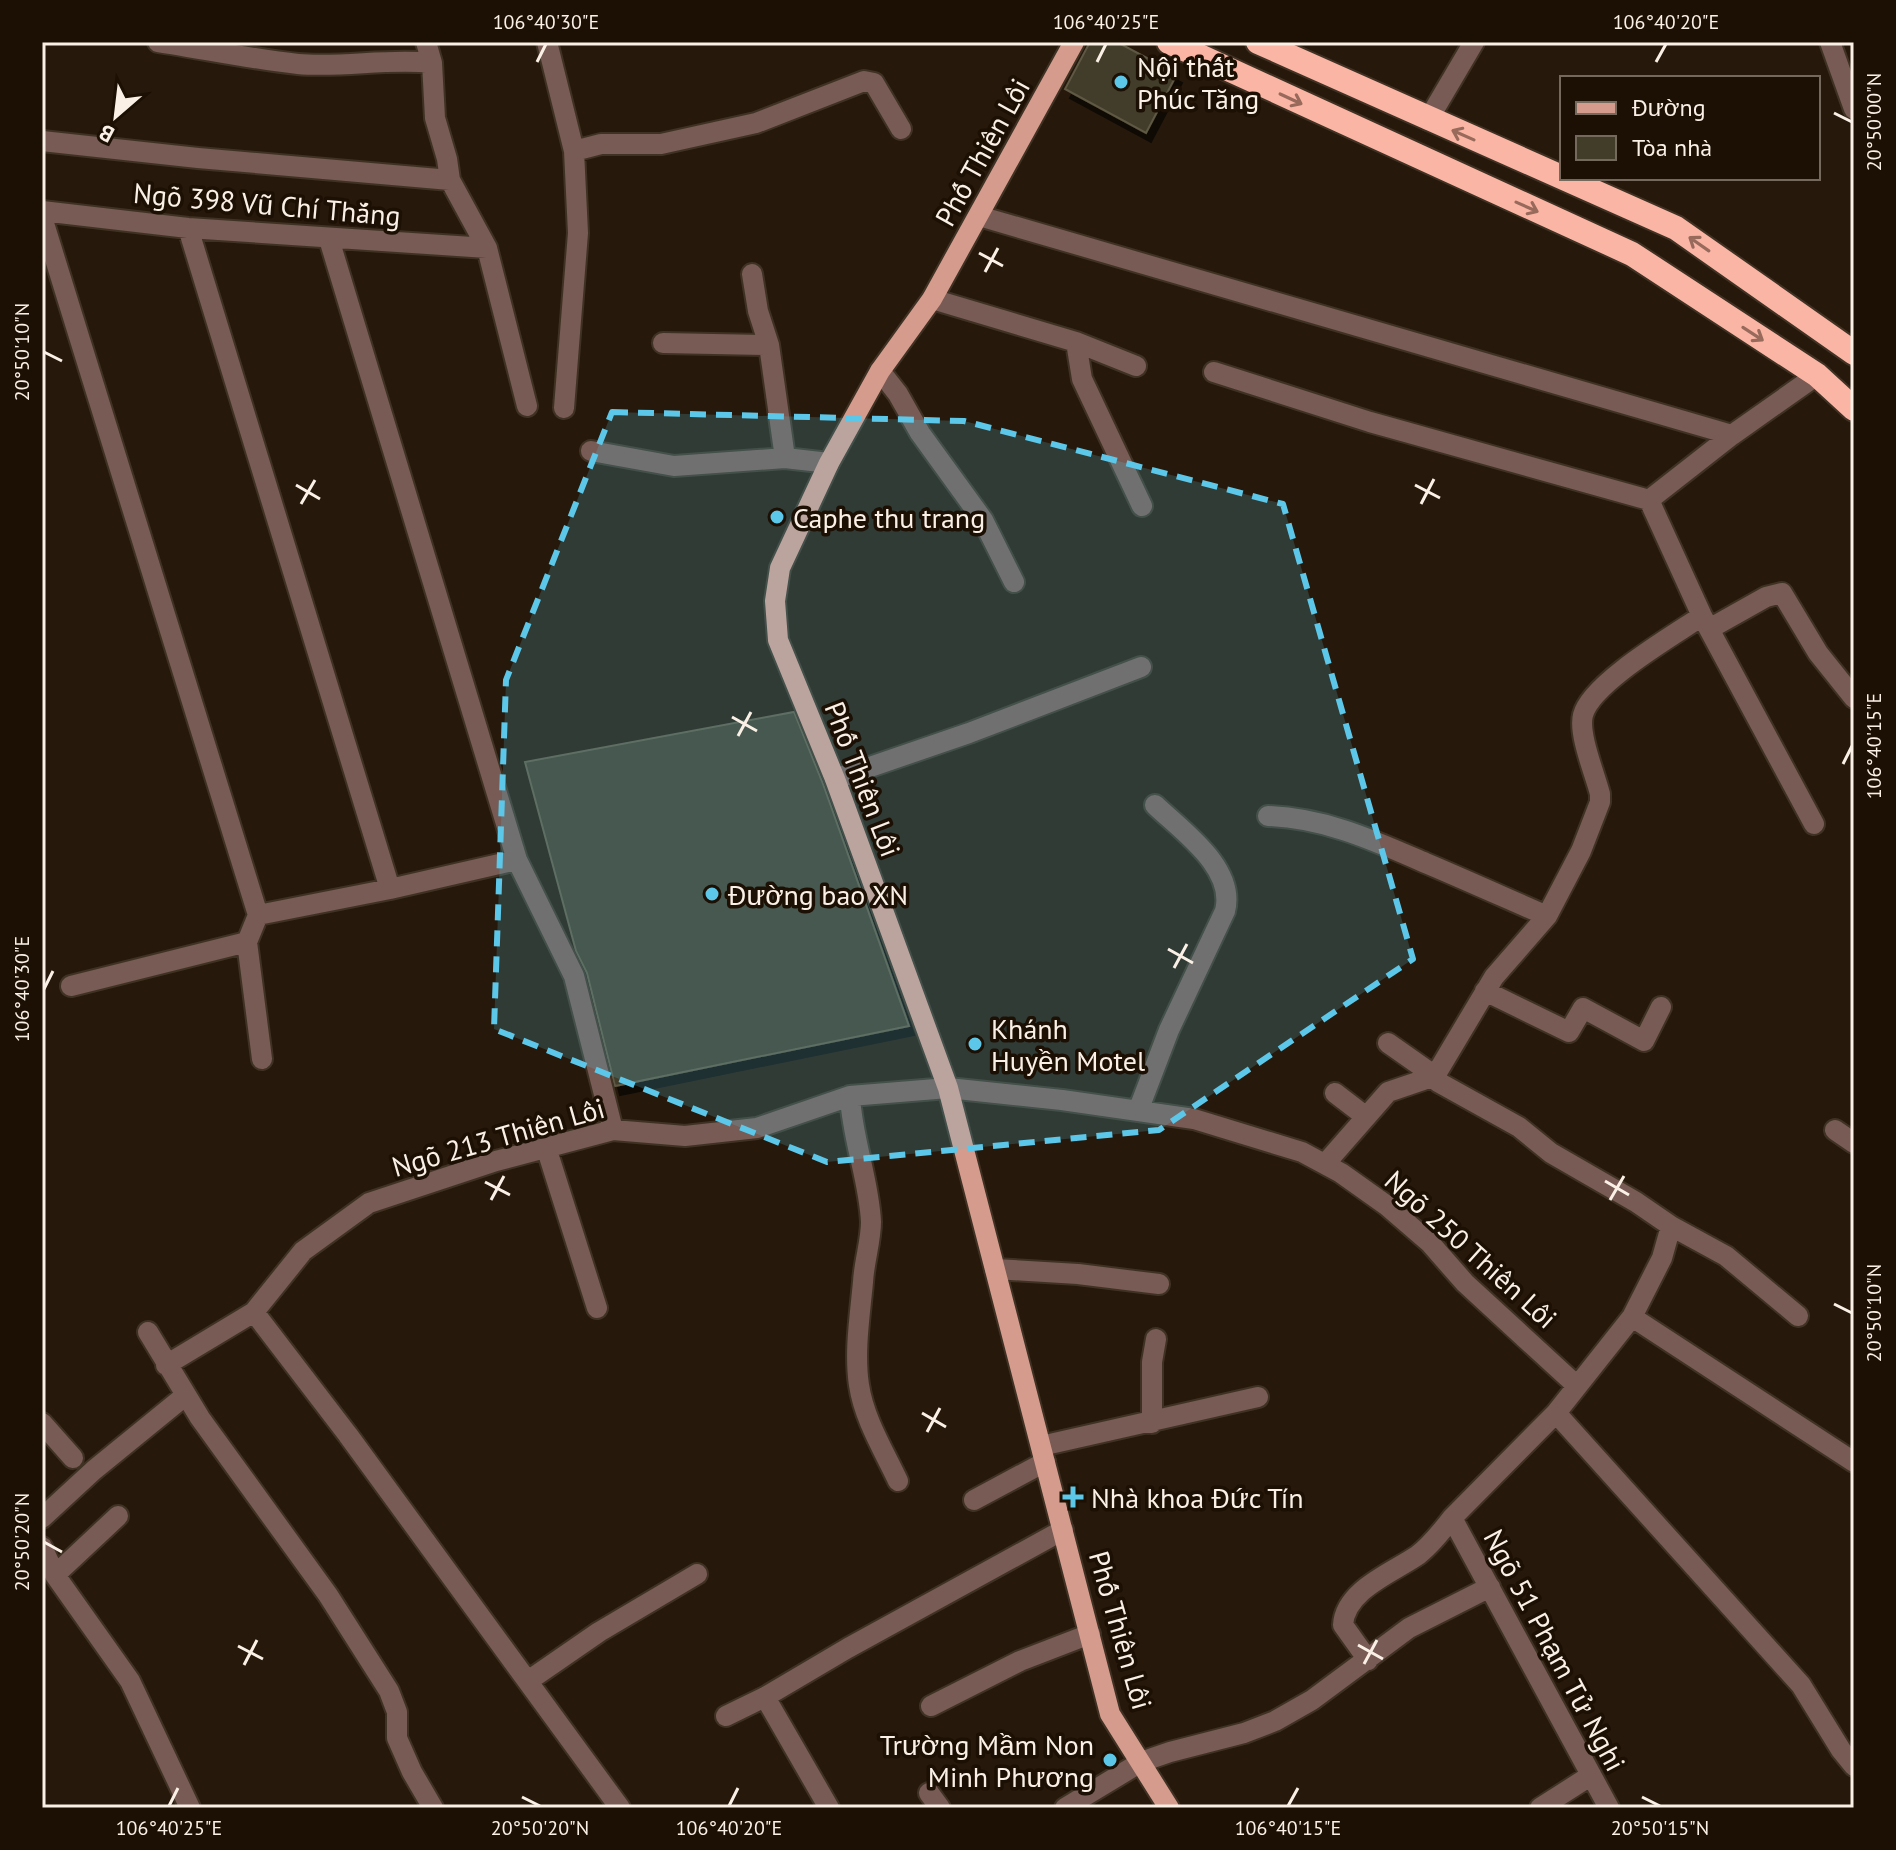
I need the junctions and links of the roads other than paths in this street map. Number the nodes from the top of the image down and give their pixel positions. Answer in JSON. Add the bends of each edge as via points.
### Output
{"nodes":[{"id":1,"x":158,"y":42,"type":"edge"},
{"id":2,"x":426,"y":42,"type":"edge"},
{"id":3,"x":547,"y":42,"type":"edge"},
{"id":4,"x":1074,"y":42,"type":"edge"},
{"id":5,"x":1169,"y":42,"type":"edge"},
{"id":6,"x":1258,"y":42,"type":"edge"},
{"id":7,"x":1474,"y":42,"type":"edge"},
{"id":8,"x":1830,"y":42,"type":"edge"},
{"id":9,"x":432,"y":63,"type":"junction"},
{"id":10,"x":1854,"y":109,"type":"edge"},
{"id":11,"x":1428,"y":120,"type":"junction"},
{"id":12,"x":901,"y":129,"type":"dead end"},
{"id":13,"x":42,"y":141,"type":"edge"},
{"id":14,"x":574,"y":151,"type":"junction"},
{"id":15,"x":1560,"y":177,"type":"edge"},
{"id":16,"x":450,"y":180,"type":"junction"},
{"id":17,"x":1566,"y":180,"type":"edge"},
{"id":18,"x":42,"y":214,"type":"edge"},
{"id":19,"x":979,"y":216,"type":"junction"},
{"id":20,"x":188,"y":228,"type":"junction"},
{"id":21,"x":329,"y":239,"type":"junction"},
{"id":22,"x":487,"y":248,"type":"junction"},
{"id":23,"x":752,"y":274,"type":"dead end"},
{"id":24,"x":932,"y":299,"type":"junction"},
{"id":25,"x":1076,"y":342,"type":"junction"},
{"id":26,"x":663,"y":343,"type":"dead end"},
{"id":27,"x":769,"y":345,"type":"junction"},
{"id":28,"x":1854,"y":353,"type":"edge"},
{"id":29,"x":1136,"y":366,"type":"dead end"},
{"id":30,"x":880,"y":371,"type":"junction"},
{"id":31,"x":1214,"y":372,"type":"dead end"},
{"id":32,"x":1817,"y":375,"type":"junction"},
{"id":33,"x":527,"y":406,"type":"dead end"},
{"id":34,"x":564,"y":408,"type":"dead end"},
{"id":35,"x":1854,"y":409,"type":"edge"},
{"id":36,"x":1732,"y":435,"type":"junction"},
{"id":37,"x":591,"y":451,"type":"dead end"},
{"id":38,"x":785,"y":458,"type":"junction"},
{"id":39,"x":829,"y":463,"type":"junction"},
{"id":40,"x":1649,"y":500,"type":"junction"},
{"id":41,"x":1142,"y":506,"type":"dead end"},
{"id":42,"x":1014,"y":582,"type":"dead end"},
{"id":43,"x":1706,"y":623,"type":"junction"},
{"id":44,"x":1141,"y":667,"type":"dead end"},
{"id":45,"x":1854,"y":698,"type":"edge"},
{"id":46,"x":835,"y":779,"type":"junction"},
{"id":47,"x":1155,"y":805,"type":"dead end"},
{"id":48,"x":1268,"y":816,"type":"dead end"},
{"id":49,"x":1814,"y":824,"type":"dead end"},
{"id":50,"x":517,"y":860,"type":"junction"},
{"id":51,"x":390,"y":889,"type":"junction"},
{"id":52,"x":258,"y":915,"type":"junction"},
{"id":53,"x":1547,"y":916,"type":"junction"},
{"id":54,"x":247,"y":942,"type":"junction"},
{"id":55,"x":71,"y":986,"type":"dead end"},
{"id":56,"x":1485,"y":991,"type":"junction"},
{"id":57,"x":1661,"y":1007,"type":"dead end"},
{"id":58,"x":1388,"y":1043,"type":"dead end"},
{"id":59,"x":262,"y":1059,"type":"dead end"},
{"id":60,"x":1435,"y":1076,"type":"junction"},
{"id":61,"x":948,"y":1088,"type":"junction"},
{"id":62,"x":1335,"y":1093,"type":"dead end"},
{"id":63,"x":850,"y":1096,"type":"junction"},
{"id":64,"x":1138,"y":1111,"type":"junction"},
{"id":65,"x":1365,"y":1116,"type":"junction"},
{"id":66,"x":613,"y":1130,"type":"junction"},
{"id":67,"x":1835,"y":1130,"type":"dead end"},
{"id":68,"x":1854,"y":1143,"type":"edge"},
{"id":69,"x":546,"y":1147,"type":"junction"},
{"id":70,"x":1325,"y":1164,"type":"junction"},
{"id":71,"x":1671,"y":1226,"type":"junction"},
{"id":72,"x":995,"y":1269,"type":"junction"},
{"id":73,"x":1159,"y":1284,"type":"dead end"},
{"id":74,"x":597,"y":1308,"type":"dead end"},
{"id":75,"x":254,"y":1312,"type":"junction"},
{"id":76,"x":1798,"y":1316,"type":"dead end"},
{"id":77,"x":1632,"y":1317,"type":"junction"},
{"id":78,"x":148,"y":1332,"type":"dead end"},
{"id":79,"x":1156,"y":1339,"type":"dead end"},
{"id":80,"x":166,"y":1365,"type":"junction"},
{"id":81,"x":1576,"y":1385,"type":"junction"},
{"id":82,"x":186,"y":1395,"type":"junction"},
{"id":83,"x":1258,"y":1397,"type":"dead end"},
{"id":84,"x":1556,"y":1413,"type":"junction"},
{"id":85,"x":42,"y":1423,"type":"edge"},
{"id":86,"x":1152,"y":1423,"type":"junction"},
{"id":87,"x":1043,"y":1454,"type":"junction"},
{"id":88,"x":73,"y":1458,"type":"dead end"},
{"id":89,"x":1854,"y":1462,"type":"edge"},
{"id":90,"x":898,"y":1481,"type":"dead end"},
{"id":91,"x":974,"y":1500,"type":"dead end"},
{"id":92,"x":118,"y":1516,"type":"dead end"},
{"id":93,"x":42,"y":1518,"type":"edge"},
{"id":94,"x":1452,"y":1518,"type":"junction"},
{"id":95,"x":1063,"y":1530,"type":"junction"},
{"id":96,"x":42,"y":1547,"type":"edge"},
{"id":97,"x":697,"y":1574,"type":"dead end"},
{"id":98,"x":55,"y":1575,"type":"junction"},
{"id":99,"x":1490,"y":1587,"type":"junction"},
{"id":100,"x":1090,"y":1634,"type":"junction"},
{"id":101,"x":1368,"y":1660,"type":"junction"},
{"id":102,"x":528,"y":1681,"type":"junction"},
{"id":103,"x":765,"y":1697,"type":"junction"},
{"id":104,"x":931,"y":1706,"type":"dead end"},
{"id":105,"x":726,"y":1716,"type":"dead end"},
{"id":106,"x":1141,"y":1762,"type":"junction"},
{"id":107,"x":1854,"y":1766,"type":"edge"},
{"id":108,"x":1590,"y":1776,"type":"junction"},
{"id":109,"x":190,"y":1808,"type":"edge"},
{"id":110,"x":433,"y":1808,"type":"edge"},
{"id":111,"x":620,"y":1808,"type":"edge"},
{"id":112,"x":829,"y":1808,"type":"edge"},
{"id":113,"x":1065,"y":1808,"type":"edge"},
{"id":114,"x":1169,"y":1808,"type":"edge"},
{"id":115,"x":1540,"y":1808,"type":"edge"},
{"id":116,"x":1609,"y":1808,"type":"edge"}],
"edges":[{"from":1,"to":9,"type":"street","via":[[299,64]]},
{"from":2,"to":9,"type":"street"},
{"from":3,"to":14,"type":"street"},
{"from":4,"to":19,"type":"main road","name":"Phố Thiên Lôi"},
{"from":5,"to":32,"type":"highway","one_way":true,"via":[[1632,254]]},
{"from":6,"to":11,"type":"highway"},
{"from":7,"to":11,"type":"street"},
{"from":8,"to":10,"type":"street"},
{"from":9,"to":16,"type":"street","via":[[435,118]]},
{"from":15,"to":11,"type":"highway","one_way":true},
{"from":12,"to":14,"type":"street","via":[[874,83],[864,81],[756,123],[661,144],[601,144]]},
{"from":13,"to":16,"type":"street"},
{"from":14,"to":34,"type":"street","via":[[578,233]]},
{"from":16,"to":22,"type":"street"},
{"from":28,"to":17,"type":"highway","one_way":true,"via":[[1676,228]]},
{"from":18,"to":20,"type":"street","name":"Ngõ 398 Vũ Chí Thắng"},
{"from":18,"to":52,"type":"street"},
{"from":19,"to":24,"type":"main road","name":"Phố Thiên Lôi"},
{"from":19,"to":36,"type":"street"},
{"from":20,"to":21,"type":"street","name":"Ngõ 398 Vũ Chí Thắng"},
{"from":20,"to":51,"type":"street"},
{"from":21,"to":22,"type":"street","name":"Ngõ 398 Vũ Chí Thắng"},
{"from":21,"to":50,"type":"street"},
{"from":22,"to":33,"type":"street"},
{"from":23,"to":27,"type":"street"},
{"from":24,"to":25,"type":"street"},
{"from":24,"to":30,"type":"main road","name":"Phố Thiên Lôi"},
{"from":25,"to":29,"type":"street"},
{"from":25,"to":41,"type":"street","via":[[1082,379]]},
{"from":26,"to":27,"type":"street"},
{"from":27,"to":38,"type":"street"},
{"from":30,"to":39,"type":"main road","name":"Phố Thiên Lôi"},
{"from":30,"to":42,"type":"street","via":[[983,520]]},
{"from":31,"to":40,"type":"street"},
{"from":32,"to":35,"type":"highway"},
{"from":32,"to":36,"type":"street"},
{"from":36,"to":40,"type":"street"},
{"from":37,"to":38,"type":"street","via":[[674,466]]},
{"from":38,"to":39,"type":"street"},
{"from":39,"to":46,"type":"main road","name":"Phố Thiên Lôi","via":[[780,568],[775,601],[778,640]]},
{"from":40,"to":43,"type":"street"},
{"from":43,"to":45,"type":"street","via":[[1782,593],[1818,653]]},
{"from":43,"to":49,"type":"street"},
{"from":43,"to":53,"type":"street","via":[[1638,658],[1591,698],[1583,731],[1600,802]]},
{"from":44,"to":46,"type":"street"},
{"from":46,"to":61,"type":"main road","name":"Phố Thiên Lôi"},
{"from":47,"to":64,"type":"street","via":[[1214,864],[1228,900]]},
{"from":48,"to":53,"type":"street","via":[[1321,822],[1360,834]]},
{"from":50,"to":51,"type":"street"},
{"from":50,"to":66,"type":"street","via":[[574,976]]},
{"from":51,"to":52,"type":"street"},
{"from":52,"to":54,"type":"street"},
{"from":53,"to":56,"type":"street"},
{"from":54,"to":55,"type":"street"},
{"from":54,"to":59,"type":"street"},
{"from":56,"to":57,"type":"street","via":[[1569,1032],[1583,1008],[1644,1041]]},
{"from":56,"to":60,"type":"street"},
{"from":58,"to":60,"type":"street"},
{"from":60,"to":65,"type":"street","via":[[1388,1092]]},
{"from":60,"to":71,"type":"street"},
{"from":61,"to":63,"type":"street","name":"Ngõ 213 Thiên Lôi"},
{"from":61,"to":64,"type":"street","name":"Ngõ 250 Thiên Lôi"},
{"from":61,"to":72,"type":"main road","name":"Phố Thiên Lôi"},
{"from":62,"to":65,"type":"street"},
{"from":63,"to":66,"type":"street","name":"Ngõ 213 Thiên Lôi","via":[[757,1128],[685,1136]]},
{"from":63,"to":90,"type":"street","via":[[871,1224],[858,1341],[859,1385]]},
{"from":64,"to":70,"type":"street","name":"Ngõ 250 Thiên Lôi","via":[[1194,1119]]},
{"from":65,"to":70,"type":"street"},
{"from":66,"to":69,"type":"street","name":"Ngõ 213 Thiên Lôi"},
{"from":67,"to":68,"type":"street"},
{"from":69,"to":74,"type":"street"},
{"from":69,"to":75,"type":"street","name":"Ngõ 213 Thiên Lôi","via":[[369,1203],[303,1251]]},
{"from":70,"to":81,"type":"street","name":"Ngõ 250 Thiên Lôi","via":[[1430,1243],[1465,1283]]},
{"from":71,"to":76,"type":"street","via":[[1726,1256]]},
{"from":71,"to":77,"type":"street","via":[[1662,1258]]},
{"from":72,"to":73,"type":"street"},
{"from":72,"to":87,"type":"main road","name":"Phố Thiên Lôi"},
{"from":75,"to":80,"type":"street","name":"Ngõ 213 Thiên Lôi"},
{"from":75,"to":102,"type":"street"},
{"from":77,"to":81,"type":"street"},
{"from":77,"to":89,"type":"street"},
{"from":78,"to":80,"type":"street"},
{"from":79,"to":86,"type":"street"},
{"from":80,"to":82,"type":"street"},
{"from":81,"to":84,"type":"street"},
{"from":82,"to":93,"type":"street"},
{"from":82,"to":110,"type":"street","via":[[389,1691],[397,1712],[397,1738]]},
{"from":83,"to":86,"type":"street"},
{"from":84,"to":94,"type":"street"},
{"from":84,"to":107,"type":"street","via":[[1801,1685]]},
{"from":85,"to":88,"type":"street"},
{"from":86,"to":87,"type":"street","via":[[1090,1433]]},
{"from":87,"to":91,"type":"street"},
{"from":87,"to":95,"type":"main road","name":"Phố Thiên Lôi"},
{"from":92,"to":98,"type":"street"},
{"from":94,"to":99,"type":"street","name":"Ngõ 51 Phạm Tử Nghi"},
{"from":94,"to":101,"type":"street","via":[[1420,1553],[1366,1589],[1344,1612],[1343,1625]]},
{"from":95,"to":100,"type":"main road","name":"Phố Thiên Lôi"},
{"from":95,"to":103,"type":"street"},
{"from":96,"to":98,"type":"street"},
{"from":97,"to":102,"type":"street"},
{"from":98,"to":109,"type":"street","via":[[130,1681]]},
{"from":99,"to":101,"type":"street","via":[[1409,1628]]},
{"from":99,"to":108,"type":"street","name":"Ngõ 51 Phạm Tử Nghi"},
{"from":100,"to":104,"type":"street","via":[[1020,1661]]},
{"from":100,"to":106,"type":"main road","name":"Phố Thiên Lôi","via":[[1110,1714]]},
{"from":101,"to":106,"type":"street","via":[[1275,1721]]},
{"from":102,"to":111,"type":"street"},
{"from":103,"to":105,"type":"street"},
{"from":103,"to":112,"type":"street"},
{"from":106,"to":113,"type":"street"},
{"from":106,"to":114,"type":"main road","name":"Phố Thiên Lôi"},
{"from":108,"to":115,"type":"street"},
{"from":108,"to":116,"type":"street","name":"Ngõ 51 Phạm Tử Nghi"}]}
